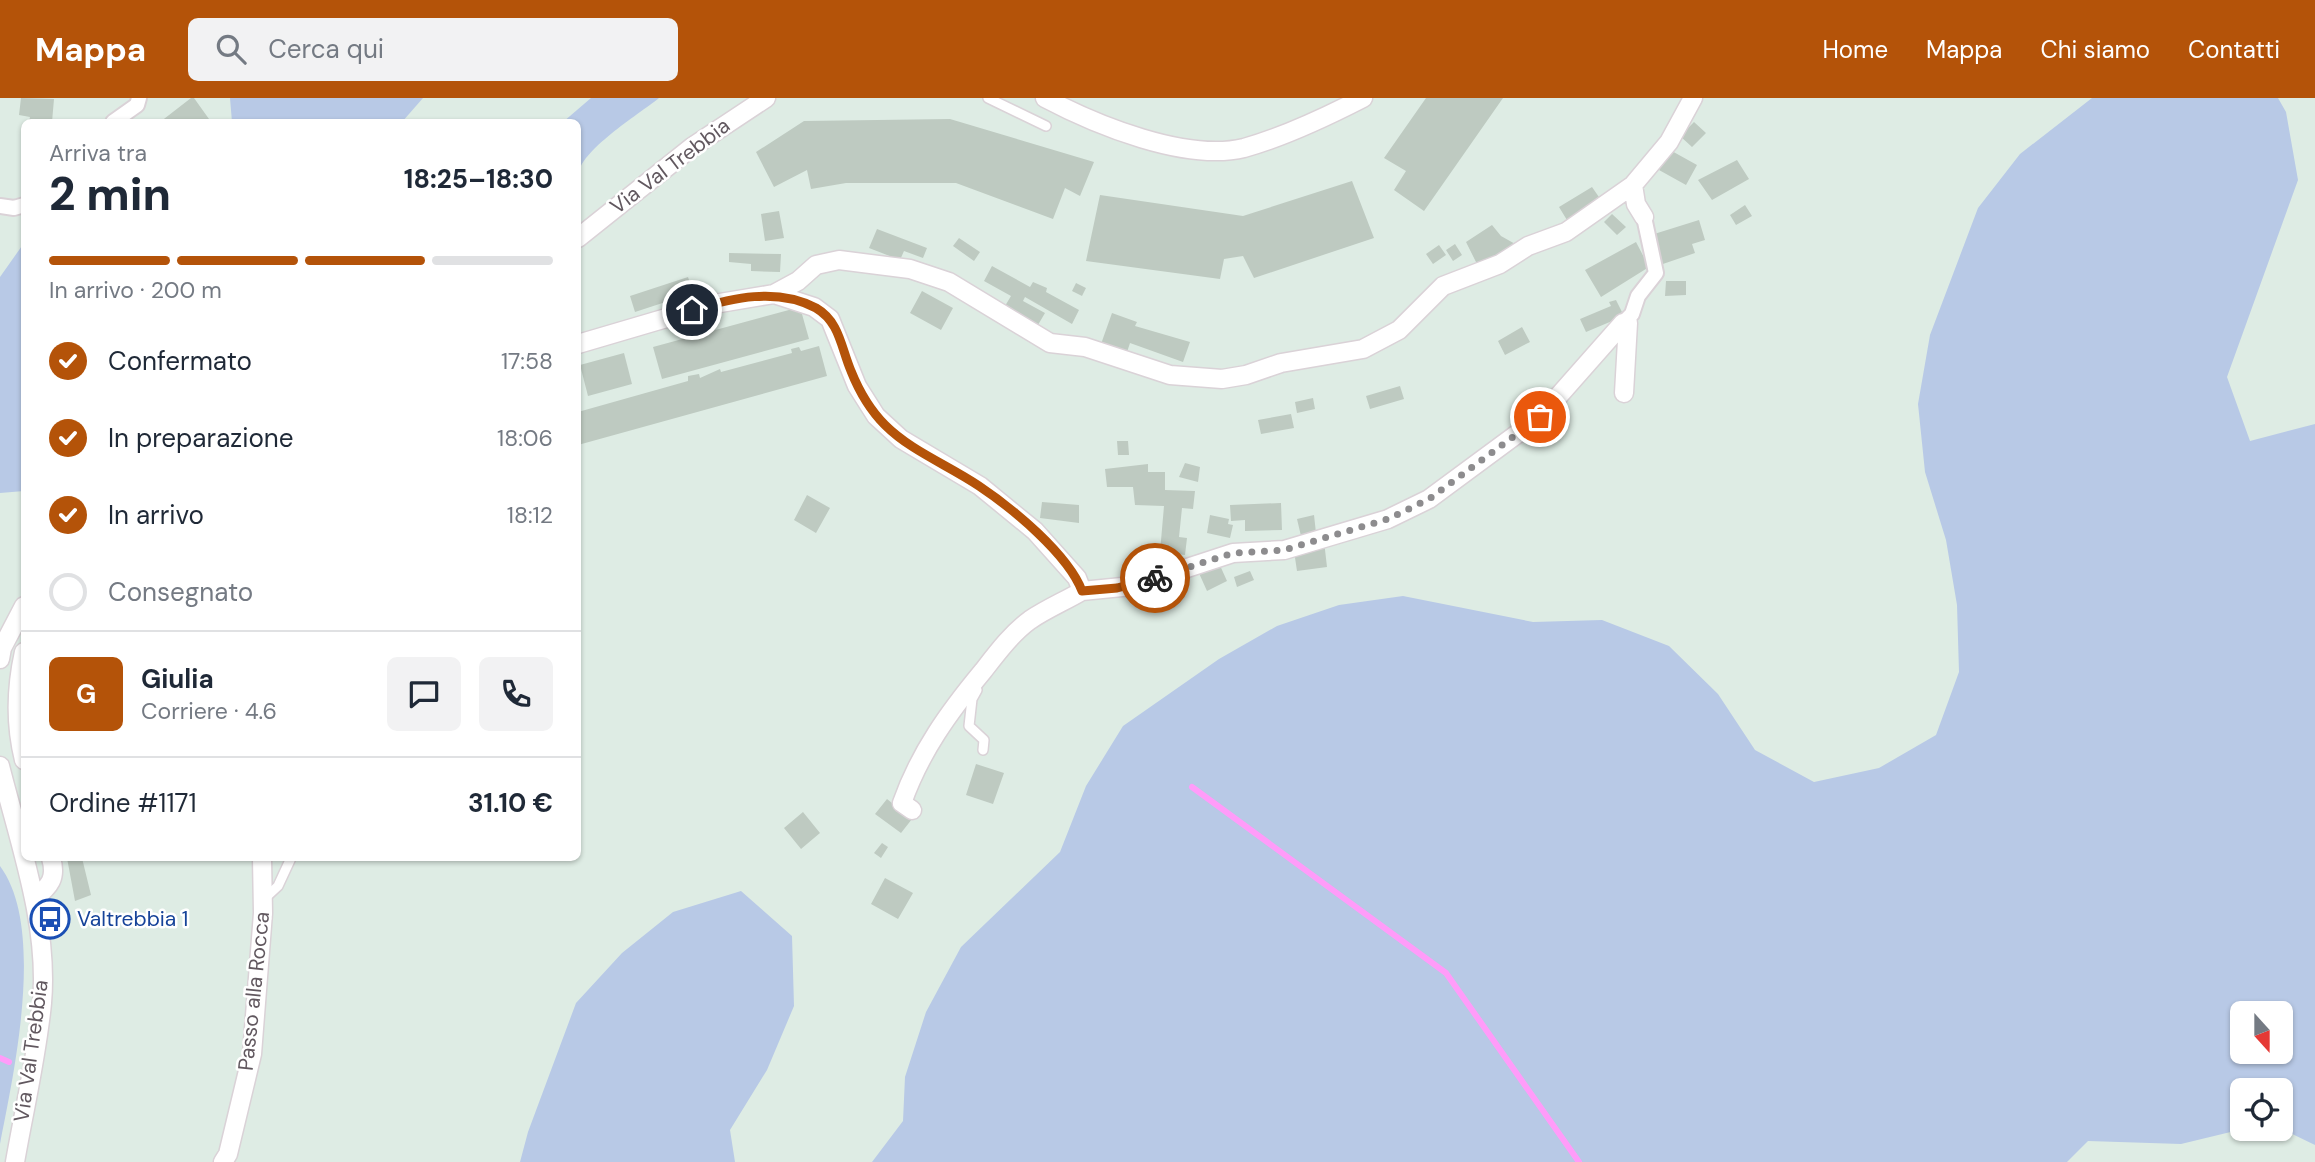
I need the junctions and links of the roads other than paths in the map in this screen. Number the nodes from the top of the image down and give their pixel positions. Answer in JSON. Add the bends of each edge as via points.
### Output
{"nodes":[{"id":1,"x":139,"y":98,"type":"edge"},
{"id":2,"x":766,"y":98,"type":"edge"},
{"id":3,"x":988,"y":98,"type":"edge"},
{"id":4,"x":1045,"y":98,"type":"edge"},
{"id":5,"x":1363,"y":98,"type":"edge"},
{"id":6,"x":1693,"y":98,"type":"edge"},
{"id":7,"x":117,"y":119,"type":"edge"},
{"id":8,"x":1046,"y":126,"type":"dead end"},
{"id":9,"x":1633,"y":185,"type":"junction"},
{"id":10,"x":0,"y":206,"type":"edge"},
{"id":11,"x":21,"y":206,"type":"edge"},
{"id":12,"x":1644,"y":217,"type":"joint"},
{"id":13,"x":581,"y":236,"type":"edge"},
{"id":14,"x":774,"y":294,"type":"junction"},
{"id":15,"x":1623,"y":323,"type":"junction"},
{"id":16,"x":581,"y":343,"type":"edge"},
{"id":17,"x":1624,"y":393,"type":"dead end"},
{"id":18,"x":1082,"y":591,"type":"junction"},
{"id":19,"x":21,"y":612,"type":"edge"},
{"id":20,"x":0,"y":659,"type":"edge"},
{"id":21,"x":21,"y":666,"type":"edge"},
{"id":22,"x":985,"y":668,"type":"junction"},
{"id":23,"x":21,"y":748,"type":"edge"},
{"id":24,"x":983,"y":750,"type":"dead end"},
{"id":25,"x":0,"y":766,"type":"edge"},
{"id":26,"x":912,"y":810,"type":"dead end"},
{"id":27,"x":21,"y":848,"type":"edge"},
{"id":28,"x":24,"y":861,"type":"edge"},
{"id":29,"x":52,"y":861,"type":"edge"},
{"id":30,"x":262,"y":861,"type":"edge"},
{"id":31,"x":290,"y":861,"type":"edge"},
{"id":32,"x":34,"y":899,"type":"junction"},
{"id":33,"x":263,"y":900,"type":"junction"},
{"id":34,"x":15,"y":1162,"type":"edge"},
{"id":35,"x":223,"y":1162,"type":"edge"}],
"edges":[{"from":1,"to":7,"type":"street"},
{"from":2,"to":13,"type":"street","name":"Via Val Trebbia","via":[[692,148]]},
{"from":3,"to":8,"type":"lane"},
{"from":4,"to":5,"type":"street","via":[[1121,132],[1204,152],[1243,148]]},
{"from":6,"to":9,"type":"street","via":[[1669,142]]},
{"from":9,"to":12,"type":"street"},
{"from":9,"to":14,"type":"street","via":[[1566,232],[1443,286],[1426,306],[1363,349],[1222,379],[1170,375],[1085,347],[1051,343],[949,282],[910,269],[829,262],[816,265]]},
{"from":10,"to":11,"type":"street"},
{"from":12,"to":15,"type":"street","via":[[1656,273]]},
{"from":14,"to":16,"type":"street","via":[[714,304]]},
{"from":14,"to":18,"type":"street","via":[[814,307],[830,319],[857,386],[881,421],[901,439],[980,486],[1035,531],[1077,578]]},
{"from":15,"to":17,"type":"street","via":[[1628,323],[1629,329]]},
{"from":15,"to":18,"type":"street","via":[[1540,417],[1429,499],[1388,519],[1284,550],[1233,553],[1132,586]]},
{"from":18,"to":22,"type":"street","via":[[1030,621]]},
{"from":19,"to":20,"type":"street"},
{"from":21,"to":23,"type":"street"},
{"from":22,"to":24,"type":"lane","via":[[987,676],[972,699],[969,726],[984,740]]},
{"from":22,"to":26,"type":"street","via":[[922,754],[902,803]]},
{"from":25,"to":27,"type":"street","name":"Via Val Trebbia"},
{"from":28,"to":32,"type":"street","name":"Via Val Trebbia"},
{"from":29,"to":32,"type":"street","via":[[51,885]]},
{"from":30,"to":33,"type":"street","name":"Passo alla Rocca"},
{"from":31,"to":33,"type":"lane","via":[[278,886]]},
{"from":32,"to":34,"type":"street","name":"Via Val Trebbia","via":[[42,1002]]},
{"from":33,"to":35,"type":"street","name":"Passo alla Rocca","via":[[252,1054]]}]}
